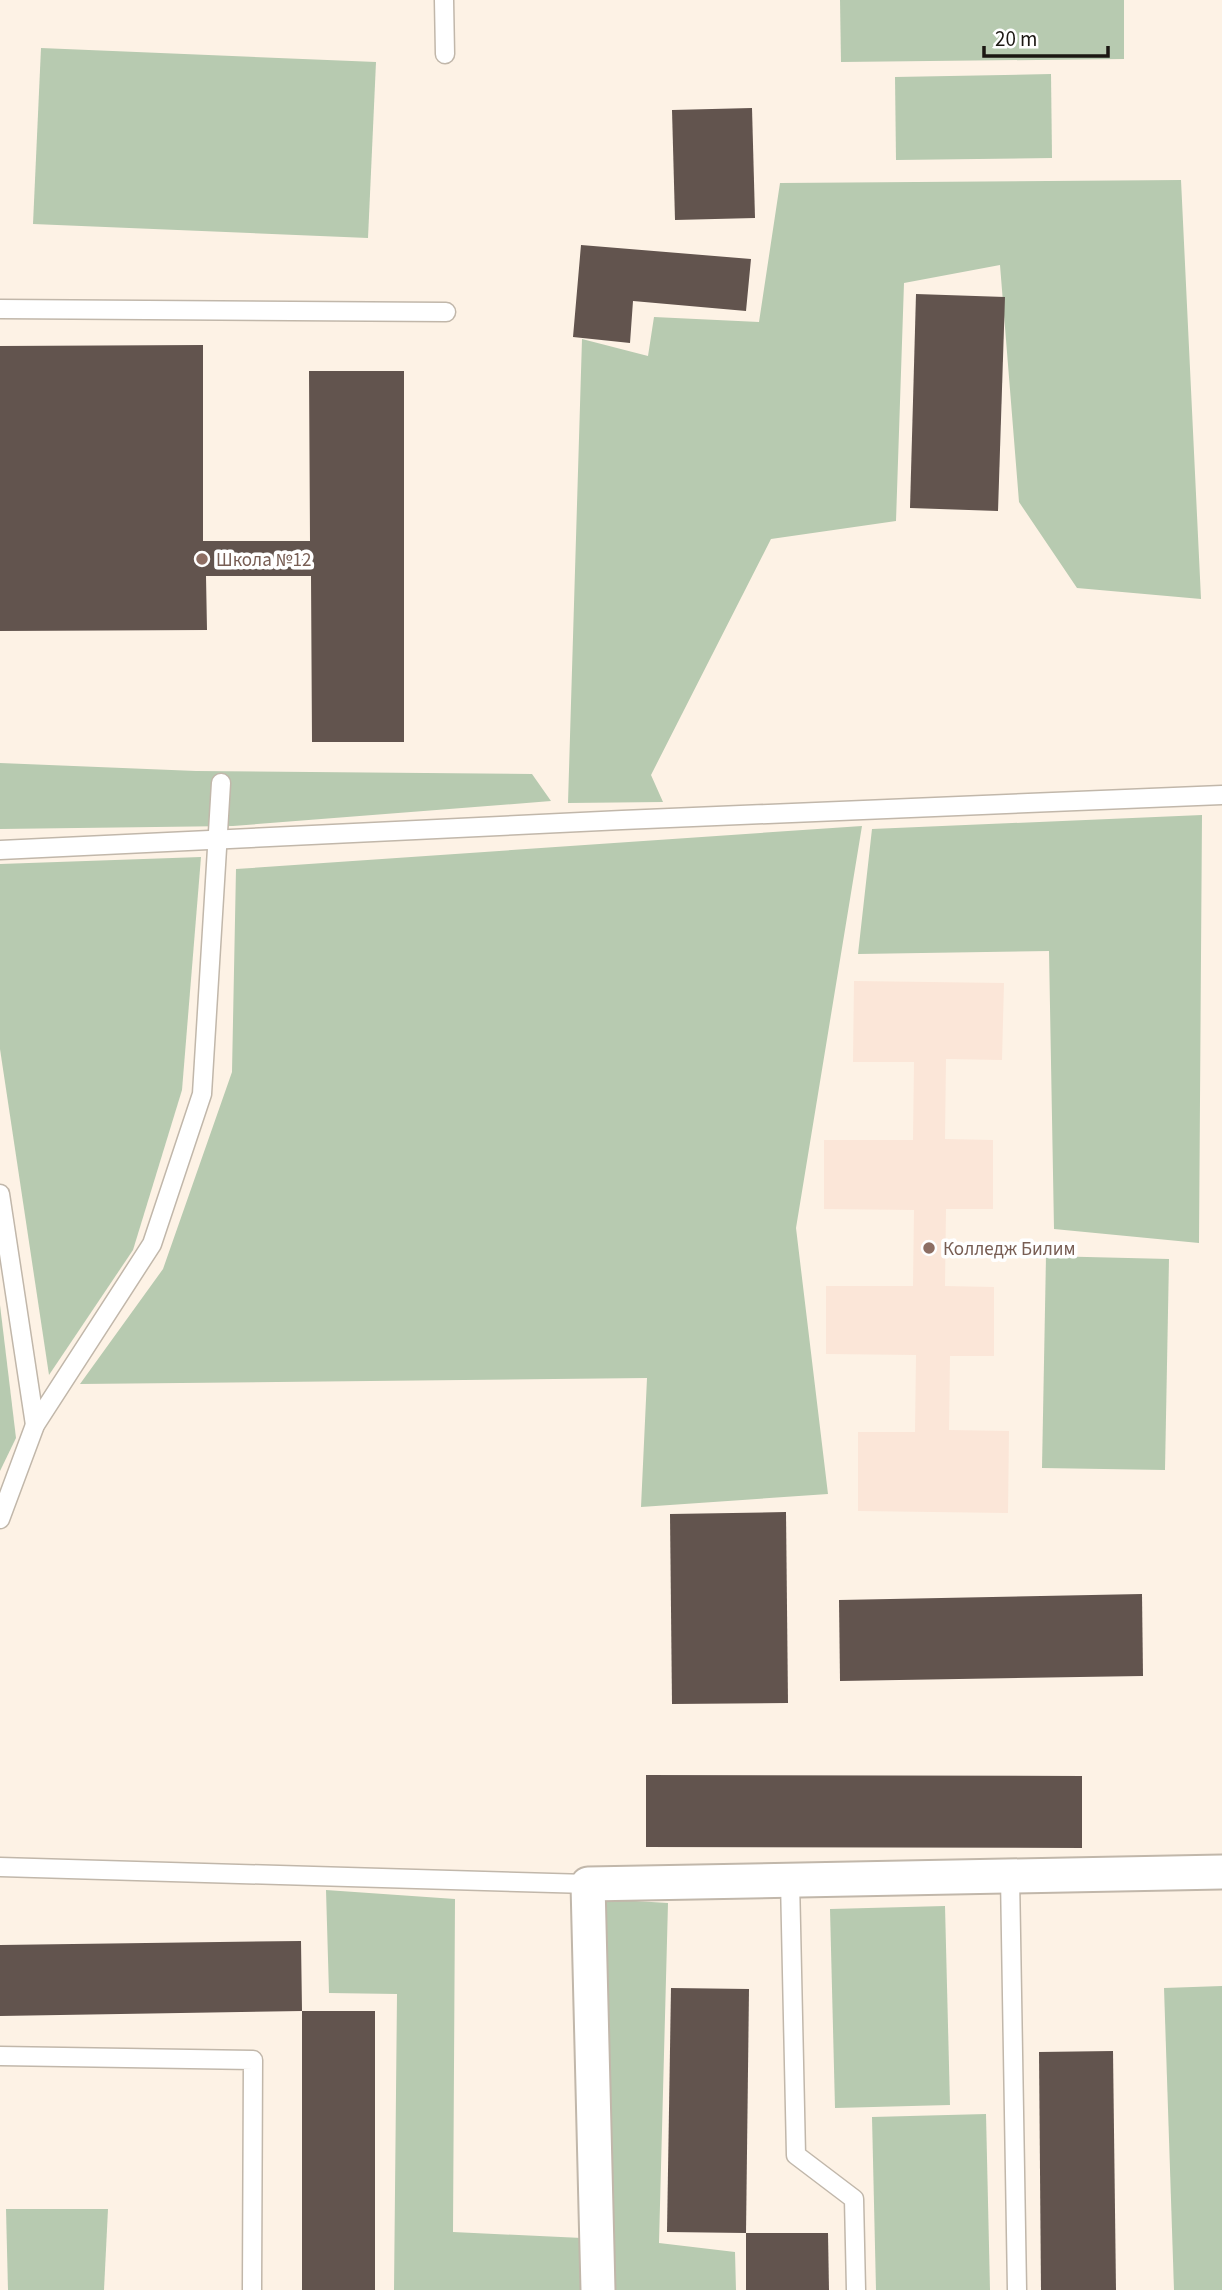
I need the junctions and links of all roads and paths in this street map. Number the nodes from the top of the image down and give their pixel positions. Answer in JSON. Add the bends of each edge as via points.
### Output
{"nodes":[{"id":1,"x":444,"y":0,"type":"edge"},
{"id":2,"x":445,"y":54,"type":"dead end"},
{"id":3,"x":0,"y":309,"type":"edge"},
{"id":4,"x":446,"y":312,"type":"dead end"},
{"id":5,"x":222,"y":783,"type":"dead end"},
{"id":6,"x":1222,"y":795,"type":"edge"},
{"id":7,"x":218,"y":839,"type":"junction"},
{"id":8,"x":0,"y":850,"type":"edge"},
{"id":9,"x":0,"y":1194,"type":"edge"},
{"id":10,"x":35,"y":1425,"type":"junction"},
{"id":11,"x":0,"y":1519,"type":"edge"},
{"id":12,"x":0,"y":1867,"type":"edge"},
{"id":13,"x":1222,"y":1872,"type":"edge"},
{"id":14,"x":1010,"y":1876,"type":"junction"},
{"id":15,"x":790,"y":1880,"type":"junction"},
{"id":16,"x":588,"y":1884,"type":"junction"},
{"id":17,"x":0,"y":2056,"type":"edge"},
{"id":18,"x":252,"y":2290,"type":"edge"},
{"id":19,"x":598,"y":2290,"type":"edge"},
{"id":20,"x":856,"y":2290,"type":"edge"},
{"id":21,"x":1017,"y":2290,"type":"edge"}],
"edges":[{"from":1,"to":2,"type":"lane"},
{"from":3,"to":4,"type":"lane"},
{"from":5,"to":7,"type":"lane"},
{"from":6,"to":7,"type":"lane"},
{"from":7,"to":8,"type":"lane"},
{"from":7,"to":10,"type":"lane","via":[[202,1094],[152,1244]]},
{"from":9,"to":10,"type":"lane"},
{"from":10,"to":11,"type":"lane"},
{"from":12,"to":16,"type":"lane"},
{"from":13,"to":14,"type":"street"},
{"from":14,"to":15,"type":"street"},
{"from":14,"to":21,"type":"lane"},
{"from":15,"to":16,"type":"street"},
{"from":15,"to":20,"type":"lane","via":[[796,2155],[854,2199]]},
{"from":16,"to":19,"type":"street"},
{"from":17,"to":18,"type":"lane","via":[[253,2060]]}]}
